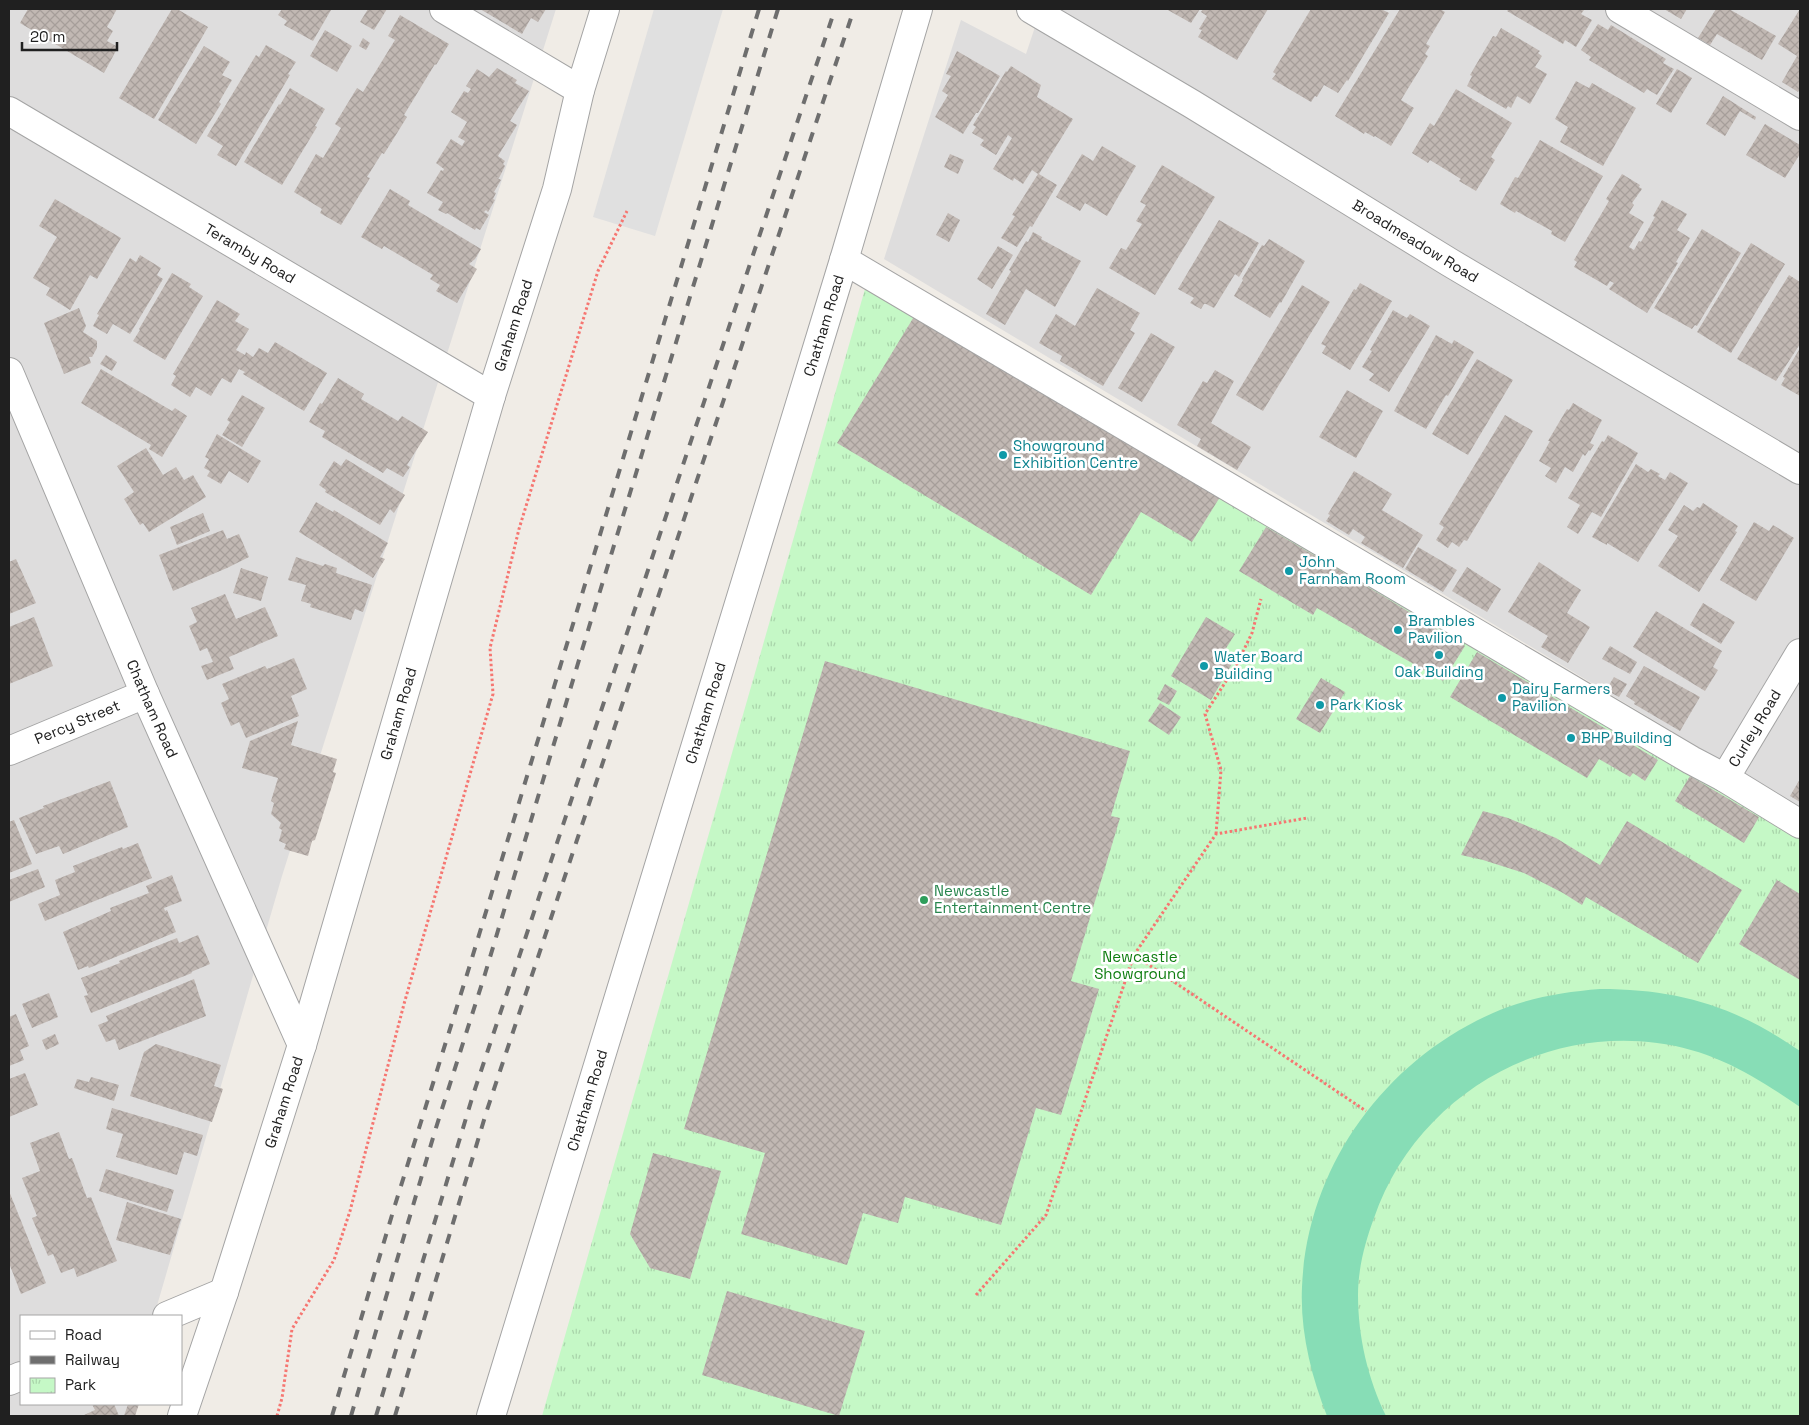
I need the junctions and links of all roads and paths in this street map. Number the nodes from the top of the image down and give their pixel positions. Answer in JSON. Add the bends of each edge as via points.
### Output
{"nodes":[{"id":1,"x":444,"y":9,"type":"edge"},
{"id":2,"x":605,"y":9,"type":"edge"},
{"id":3,"x":918,"y":9,"type":"edge"},
{"id":4,"x":1031,"y":9,"type":"edge"},
{"id":5,"x":1620,"y":9,"type":"edge"},
{"id":6,"x":580,"y":90,"type":"junction"},
{"id":7,"x":9,"y":111,"type":"edge"},
{"id":8,"x":1800,"y":116,"type":"edge"},
{"id":9,"x":627,"y":212,"type":"dead end"},
{"id":10,"x":844,"y":260,"type":"junction"},
{"id":11,"x":9,"y":372,"type":"edge"},
{"id":12,"x":491,"y":396,"type":"junction"},
{"id":13,"x":1800,"y":470,"type":"edge"},
{"id":14,"x":1260,"y":599,"type":"dead end"},
{"id":15,"x":1800,"y":653,"type":"edge"},
{"id":16,"x":145,"y":694,"type":"junction"},
{"id":17,"x":9,"y":750,"type":"edge"},
{"id":18,"x":1725,"y":778,"type":"junction"},
{"id":19,"x":1307,"y":818,"type":"dead end"},
{"id":20,"x":1800,"y":824,"type":"edge"},
{"id":21,"x":1216,"y":834,"type":"junction"},
{"id":22,"x":1134,"y":955,"type":"junction"},
{"id":23,"x":302,"y":1045,"type":"junction"},
{"id":24,"x":1366,"y":1111,"type":"dead end"},
{"id":25,"x":224,"y":1292,"type":"junction"},
{"id":26,"x":976,"y":1296,"type":"dead end"},
{"id":27,"x":169,"y":1315,"type":"edge"},
{"id":28,"x":182,"y":1416,"type":"edge"},
{"id":29,"x":277,"y":1416,"type":"edge"},
{"id":30,"x":491,"y":1416,"type":"edge"}],
"edges":[{"from":1,"to":6,"type":"street"},
{"from":2,"to":6,"type":"street","name":"Graham Road"},
{"from":3,"to":10,"type":"street","name":"Chatham Road"},
{"from":4,"to":13,"type":"street","name":"Broadmeadow Road"},
{"from":5,"to":8,"type":"street"},
{"from":6,"to":12,"type":"street","name":"Graham Road","via":[[557,189]]},
{"from":7,"to":12,"type":"street","name":"Teramby Road"},
{"from":9,"to":29,"type":"path","via":[[598,271],[519,529],[490,648],[492,694],[404,1004],[350,1211],[334,1260],[292,1329]]},
{"from":10,"to":18,"type":"street"},
{"from":10,"to":30,"type":"street","name":"Chatham Road"},
{"from":11,"to":16,"type":"street","name":"Chatham Road"},
{"from":12,"to":23,"type":"street","name":"Graham Road"},
{"from":14,"to":21,"type":"path","via":[[1252,633],[1237,664],[1205,714],[1221,770]]},
{"from":15,"to":18,"type":"street","name":"Curley Road"},
{"from":16,"to":17,"type":"street","name":"Percy Street"},
{"from":16,"to":23,"type":"street","name":"Chatham Road"},
{"from":18,"to":20,"type":"street"},
{"from":19,"to":21,"type":"path"},
{"from":21,"to":22,"type":"path"},
{"from":22,"to":24,"type":"path"},
{"from":22,"to":26,"type":"path","via":[[1046,1215]]},
{"from":23,"to":25,"type":"street","name":"Graham Road"},
{"from":25,"to":27,"type":"street"},
{"from":25,"to":28,"type":"street","name":"Graham Road"}]}
